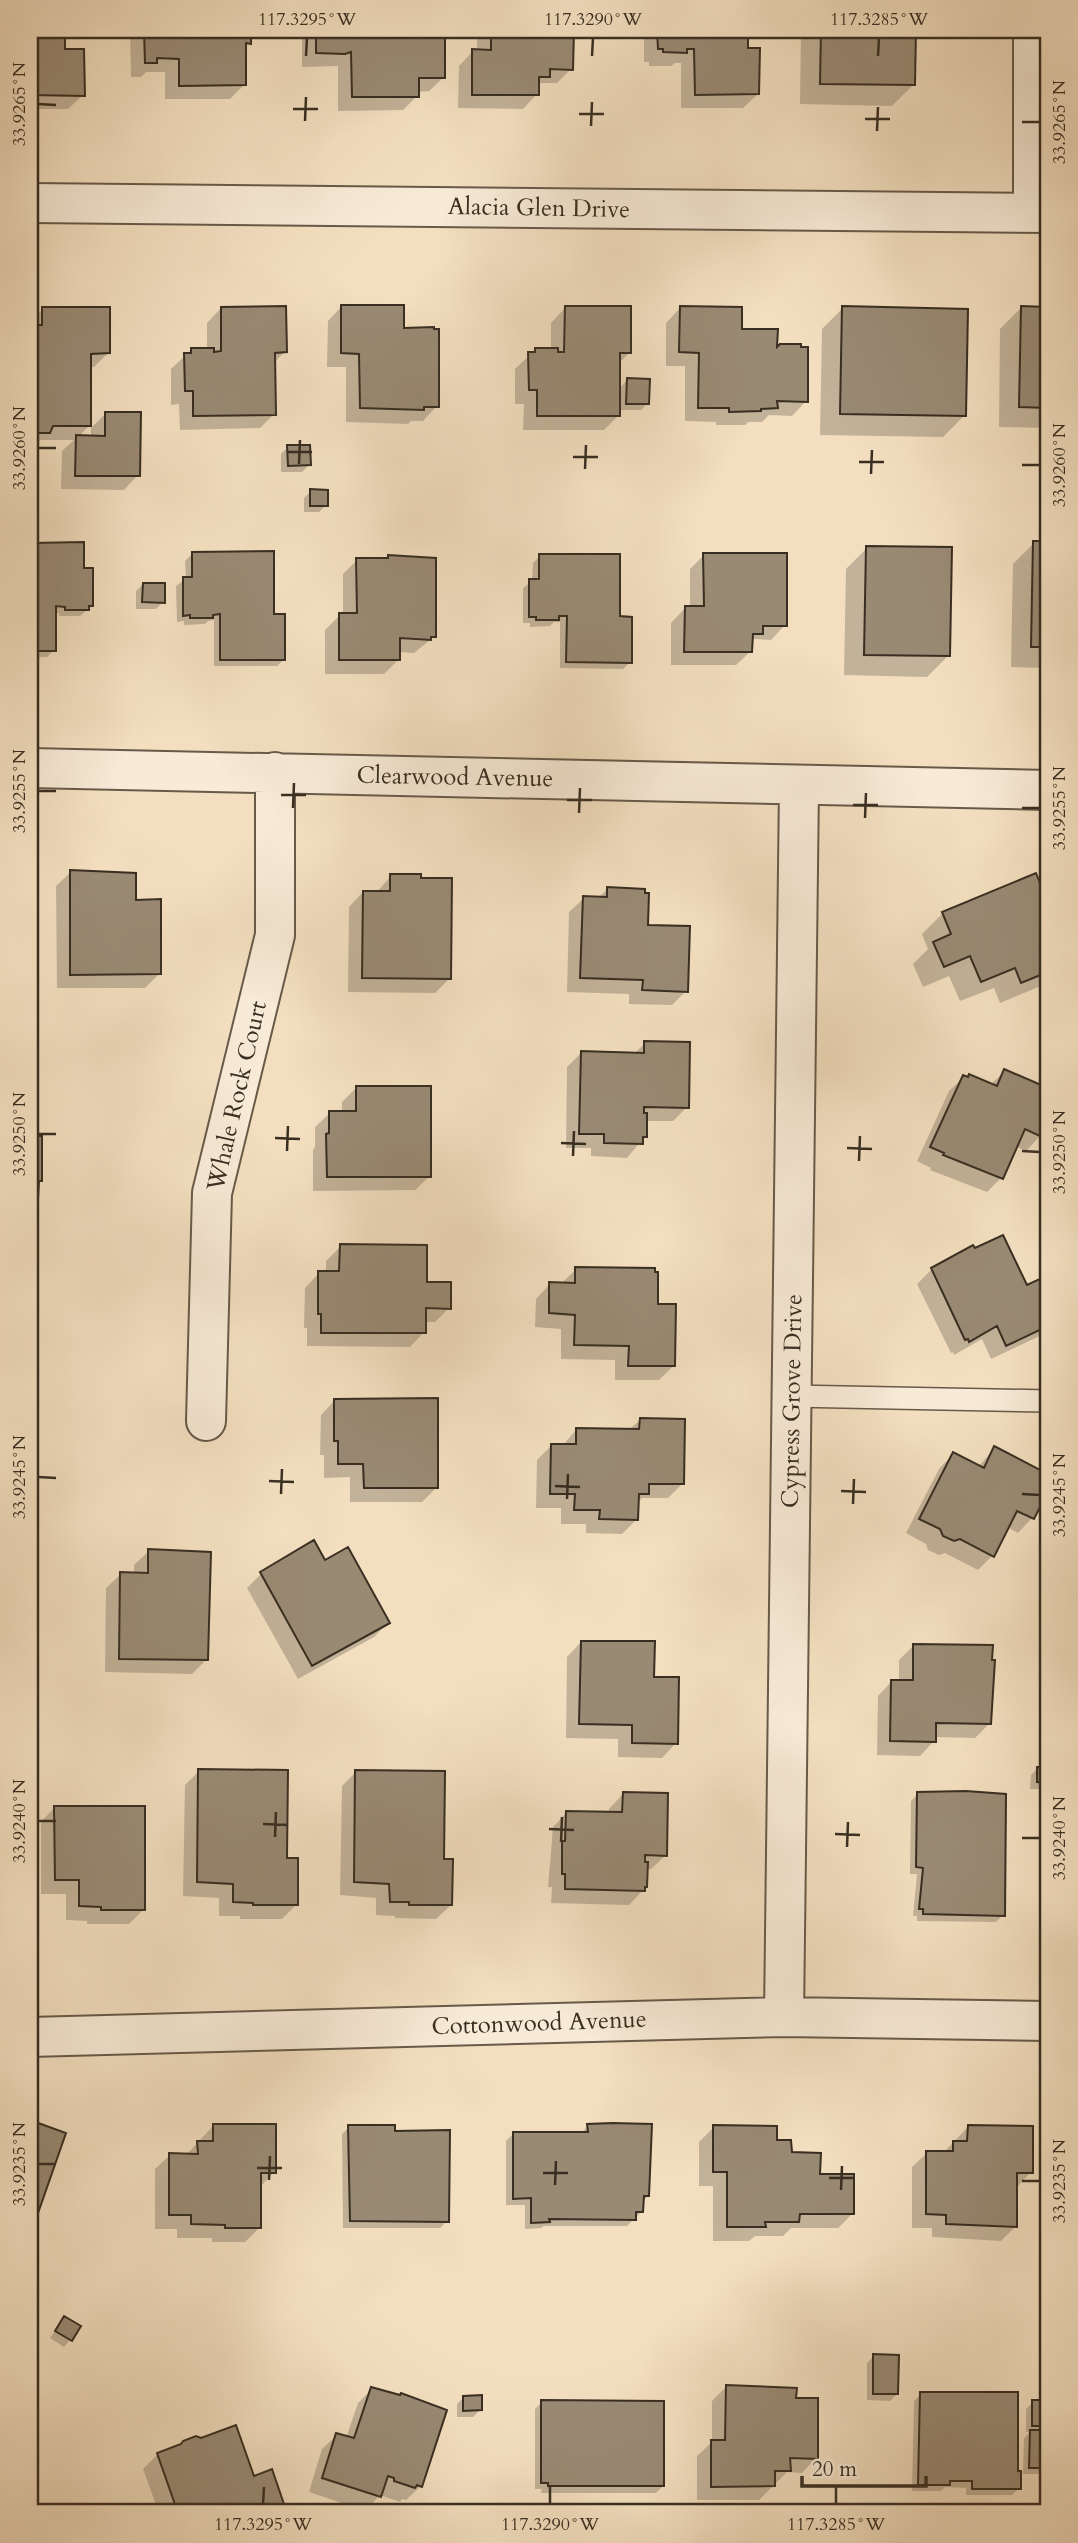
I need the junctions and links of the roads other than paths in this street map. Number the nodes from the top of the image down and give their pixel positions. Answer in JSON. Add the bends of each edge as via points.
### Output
{"nodes":[{"id":1,"x":1033,"y":30,"type":"edge"},
{"id":2,"x":30,"y":203,"type":"edge"},
{"id":3,"x":1040,"y":213,"type":"edge"},
{"id":4,"x":30,"y":768,"type":"edge"},
{"id":5,"x":275,"y":772,"type":"junction"},
{"id":6,"x":799,"y":786,"type":"junction"},
{"id":7,"x":1048,"y":790,"type":"edge"},
{"id":8,"x":792,"y":1396,"type":"junction"},
{"id":9,"x":1048,"y":1401,"type":"edge"},
{"id":10,"x":206,"y":1421,"type":"dead end"},
{"id":11,"x":784,"y":2017,"type":"junction"},
{"id":12,"x":1048,"y":2021,"type":"edge"},
{"id":13,"x":30,"y":2037,"type":"edge"}],
"edges":[{"from":1,"to":3,"type":"street"},
{"from":2,"to":3,"type":"street","name":"Alacia Glen Drive"},
{"from":4,"to":5,"type":"street","name":"Clearwood Avenue"},
{"from":5,"to":6,"type":"street","name":"Clearwood Avenue"},
{"from":5,"to":10,"type":"street","name":"Whale Rock Court","via":[[275,935],[212,1193]]},
{"from":6,"to":7,"type":"street","name":"Clearwood Avenue"},
{"from":6,"to":8,"type":"street","name":"Cypress Grove Drive"},
{"from":8,"to":9,"type":"lane"},
{"from":8,"to":11,"type":"street","name":"Cypress Grove Drive"},
{"from":11,"to":12,"type":"street","name":"Cottonwood Avenue"},
{"from":11,"to":13,"type":"street","name":"Cottonwood Avenue"}]}
